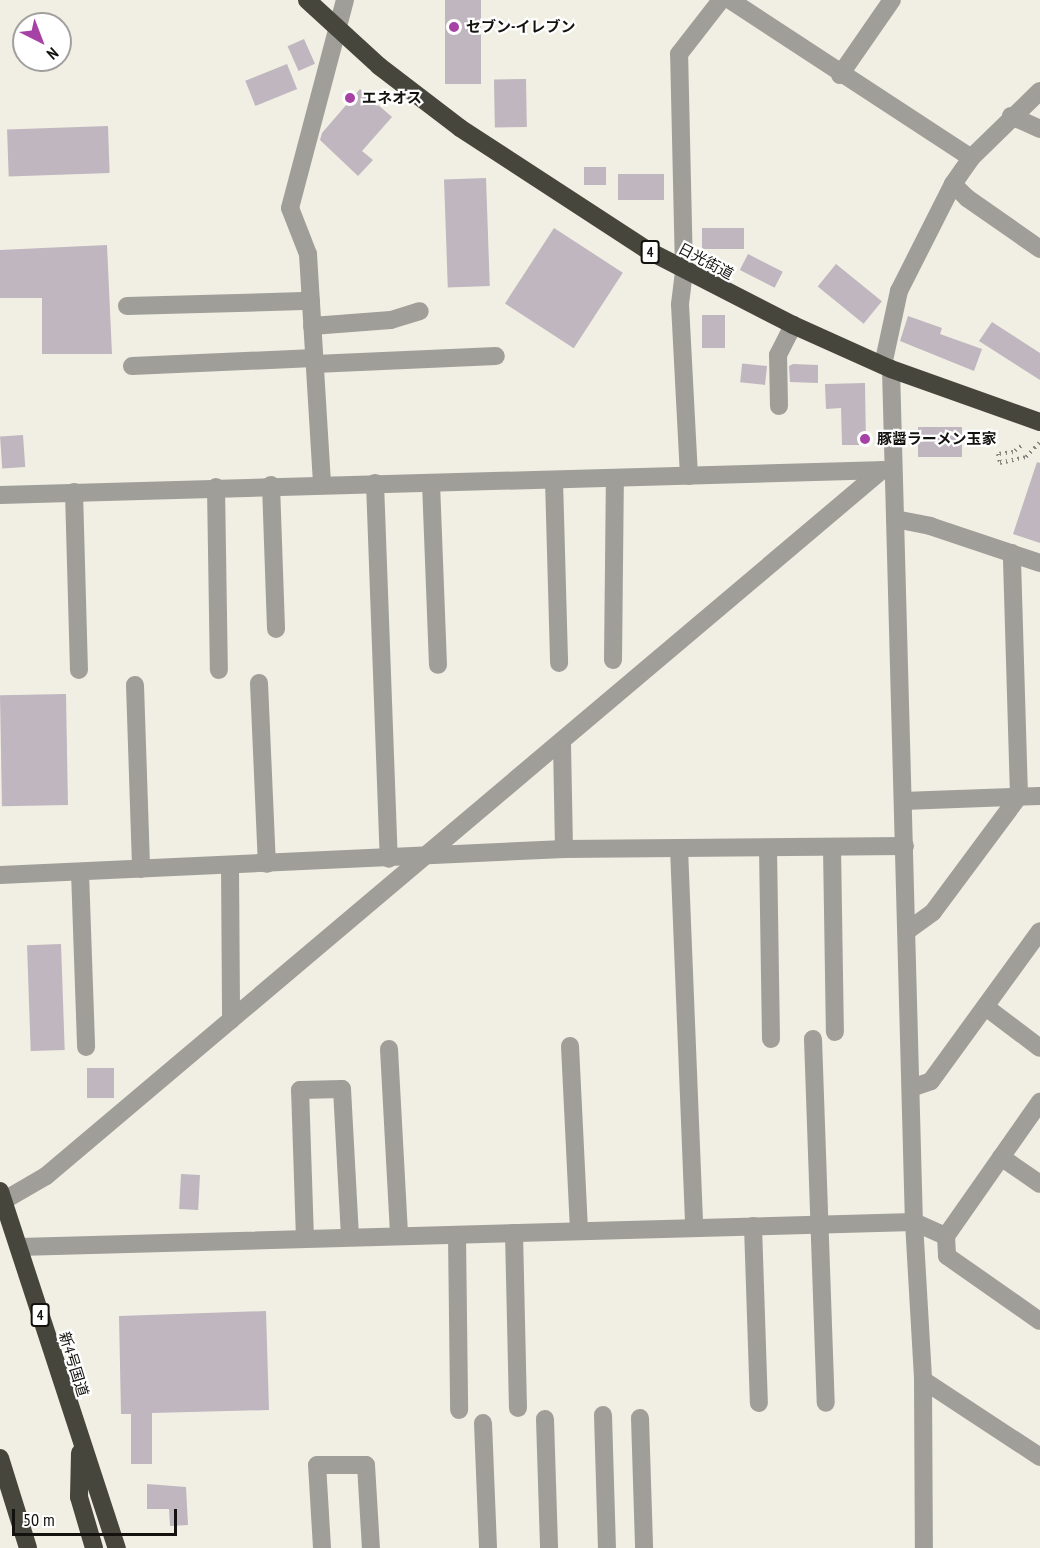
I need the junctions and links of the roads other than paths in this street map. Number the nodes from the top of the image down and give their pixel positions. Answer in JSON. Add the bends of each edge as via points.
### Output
{"nodes":[{"id":1,"x":307,"y":0,"type":"edge"},
{"id":2,"x":345,"y":0,"type":"edge"},
{"id":3,"x":721,"y":0,"type":"edge"},
{"id":4,"x":730,"y":0,"type":"edge"},
{"id":5,"x":892,"y":0,"type":"edge"},
{"id":6,"x":336,"y":28,"type":"junction"},
{"id":7,"x":840,"y":75,"type":"junction"},
{"id":8,"x":1040,"y":91,"type":"edge"},
{"id":9,"x":1011,"y":116,"type":"junction"},
{"id":10,"x":1040,"y":129,"type":"edge"},
{"id":11,"x":971,"y":158,"type":"junction"},
{"id":12,"x":953,"y":183,"type":"junction"},
{"id":13,"x":1040,"y":249,"type":"edge"},
{"id":14,"x":684,"y":270,"type":"junction"},
{"id":15,"x":311,"y":301,"type":"junction"},
{"id":16,"x":126,"y":306,"type":"dead end"},
{"id":17,"x":420,"y":311,"type":"dead end"},
{"id":18,"x":793,"y":325,"type":"junction"},
{"id":19,"x":312,"y":326,"type":"junction"},
{"id":20,"x":496,"y":356,"type":"dead end"},
{"id":21,"x":314,"y":361,"type":"junction"},
{"id":22,"x":132,"y":366,"type":"dead end"},
{"id":23,"x":887,"y":367,"type":"junction"},
{"id":24,"x":779,"y":406,"type":"dead end"},
{"id":25,"x":1040,"y":422,"type":"edge"},
{"id":26,"x":887,"y":470,"type":"junction"},
{"id":27,"x":688,"y":476,"type":"junction"},
{"id":28,"x":615,"y":479,"type":"junction"},
{"id":29,"x":554,"y":480,"type":"junction"},
{"id":30,"x":322,"y":483,"type":"junction"},
{"id":31,"x":375,"y":483,"type":"junction"},
{"id":32,"x":431,"y":483,"type":"junction"},
{"id":33,"x":271,"y":485,"type":"junction"},
{"id":34,"x":216,"y":487,"type":"junction"},
{"id":35,"x":74,"y":492,"type":"junction"},
{"id":36,"x":0,"y":495,"type":"edge"},
{"id":37,"x":895,"y":519,"type":"junction"},
{"id":38,"x":1012,"y":553,"type":"junction"},
{"id":39,"x":1040,"y":563,"type":"edge"},
{"id":40,"x":276,"y":629,"type":"dead end"},
{"id":41,"x":613,"y":660,"type":"dead end"},
{"id":42,"x":559,"y":663,"type":"dead end"},
{"id":43,"x":438,"y":665,"type":"dead end"},
{"id":44,"x":79,"y":669,"type":"dead end"},
{"id":45,"x":219,"y":670,"type":"dead end"},
{"id":46,"x":259,"y":683,"type":"dead end"},
{"id":47,"x":135,"y":685,"type":"dead end"},
{"id":48,"x":562,"y":744,"type":"junction"},
{"id":49,"x":1019,"y":795,"type":"junction"},
{"id":50,"x":1040,"y":796,"type":"edge"},
{"id":51,"x":903,"y":801,"type":"junction"},
{"id":52,"x":905,"y":846,"type":"junction"},
{"id":53,"x":832,"y":847,"type":"junction"},
{"id":54,"x":768,"y":848,"type":"junction"},
{"id":55,"x":564,"y":849,"type":"junction"},
{"id":56,"x":679,"y":849,"type":"junction"},
{"id":57,"x":424,"y":858,"type":"junction"},
{"id":58,"x":389,"y":859,"type":"junction"},
{"id":59,"x":267,"y":864,"type":"junction"},
{"id":60,"x":230,"y":866,"type":"junction"},
{"id":61,"x":141,"y":869,"type":"junction"},
{"id":62,"x":80,"y":872,"type":"junction"},
{"id":63,"x":0,"y":875,"type":"edge"},
{"id":64,"x":907,"y":931,"type":"junction"},
{"id":65,"x":1040,"y":931,"type":"edge"},
{"id":66,"x":987,"y":1008,"type":"junction"},
{"id":67,"x":231,"y":1020,"type":"junction"},
{"id":68,"x":835,"y":1032,"type":"dead end"},
{"id":69,"x":771,"y":1039,"type":"dead end"},
{"id":70,"x":813,"y":1039,"type":"dead end"},
{"id":71,"x":86,"y":1047,"type":"dead end"},
{"id":72,"x":570,"y":1047,"type":"dead end"},
{"id":73,"x":1040,"y":1048,"type":"edge"},
{"id":74,"x":389,"y":1049,"type":"dead end"},
{"id":75,"x":911,"y":1088,"type":"junction"},
{"id":76,"x":1040,"y":1102,"type":"edge"},
{"id":77,"x":1001,"y":1157,"type":"junction"},
{"id":78,"x":1040,"y":1184,"type":"edge"},
{"id":79,"x":2,"y":1196,"type":"edge"},
{"id":80,"x":914,"y":1222,"type":"junction"},
{"id":81,"x":818,"y":1225,"type":"junction"},
{"id":82,"x":753,"y":1226,"type":"junction"},
{"id":83,"x":694,"y":1228,"type":"junction"},
{"id":84,"x":579,"y":1231,"type":"junction"},
{"id":85,"x":514,"y":1233,"type":"junction"},
{"id":86,"x":457,"y":1234,"type":"junction"},
{"id":87,"x":399,"y":1236,"type":"junction"},
{"id":88,"x":946,"y":1236,"type":"junction"},
{"id":89,"x":350,"y":1237,"type":"junction"},
{"id":90,"x":305,"y":1239,"type":"junction"},
{"id":91,"x":19,"y":1246,"type":"junction"},
{"id":92,"x":1040,"y":1321,"type":"edge"},
{"id":93,"x":923,"y":1380,"type":"junction"},
{"id":94,"x":759,"y":1403,"type":"dead end"},
{"id":95,"x":826,"y":1403,"type":"dead end"},
{"id":96,"x":518,"y":1408,"type":"dead end"},
{"id":97,"x":459,"y":1410,"type":"dead end"},
{"id":98,"x":603,"y":1415,"type":"dead end"},
{"id":99,"x":639,"y":1418,"type":"dead end"},
{"id":100,"x":545,"y":1419,"type":"dead end"},
{"id":101,"x":483,"y":1423,"type":"dead end"},
{"id":102,"x":80,"y":1439,"type":"junction"},
{"id":103,"x":1040,"y":1457,"type":"edge"},
{"id":104,"x":0,"y":1458,"type":"edge"},
{"id":105,"x":28,"y":1548,"type":"edge"},
{"id":106,"x":94,"y":1548,"type":"edge"},
{"id":107,"x":117,"y":1548,"type":"edge"},
{"id":108,"x":322,"y":1548,"type":"edge"},
{"id":109,"x":371,"y":1548,"type":"edge"},
{"id":110,"x":488,"y":1548,"type":"edge"},
{"id":111,"x":549,"y":1548,"type":"edge"},
{"id":112,"x":607,"y":1548,"type":"edge"},
{"id":113,"x":644,"y":1548,"type":"edge"},
{"id":114,"x":924,"y":1548,"type":"edge"}],
"edges":[{"from":1,"to":6,"type":"highway","name":"日光街道","number":"4"},
{"from":2,"to":6,"type":"street"},
{"from":3,"to":14,"type":"street","via":[[679,54]]},
{"from":4,"to":7,"type":"street"},
{"from":5,"to":7,"type":"street"},
{"from":6,"to":14,"type":"highway","name":"日光街道","number":"4","via":[[418,97],[519,170]]},
{"from":6,"to":15,"type":"street","via":[[290,208],[308,254]]},
{"from":7,"to":11,"type":"street"},
{"from":8,"to":9,"type":"street"},
{"from":9,"to":10,"type":"street"},
{"from":9,"to":11,"type":"street"},
{"from":11,"to":12,"type":"street"},
{"from":12,"to":13,"type":"street","via":[[967,198]]},
{"from":12,"to":23,"type":"street","via":[[899,291]]},
{"from":14,"to":18,"type":"highway","name":"日光街道","number":"4"},
{"from":14,"to":27,"type":"street","via":[[680,304]]},
{"from":15,"to":16,"type":"street"},
{"from":15,"to":19,"type":"street"},
{"from":17,"to":19,"type":"street","via":[[391,320]]},
{"from":18,"to":23,"type":"highway","name":"日光街道","number":"4"},
{"from":18,"to":24,"type":"street","via":[[778,355]]},
{"from":19,"to":21,"type":"street"},
{"from":20,"to":21,"type":"street"},
{"from":21,"to":22,"type":"street"},
{"from":21,"to":30,"type":"street"},
{"from":23,"to":25,"type":"highway","name":"日光街道","number":"4"},
{"from":23,"to":26,"type":"street"},
{"from":26,"to":27,"type":"street"},
{"from":26,"to":37,"type":"street"},
{"from":26,"to":48,"type":"street"},
{"from":27,"to":28,"type":"street"},
{"from":28,"to":29,"type":"street"},
{"from":28,"to":41,"type":"street"},
{"from":29,"to":32,"type":"street"},
{"from":29,"to":42,"type":"street"},
{"from":30,"to":31,"type":"street"},
{"from":30,"to":33,"type":"street"},
{"from":31,"to":32,"type":"street"},
{"from":31,"to":58,"type":"street"},
{"from":32,"to":43,"type":"street"},
{"from":33,"to":34,"type":"street"},
{"from":33,"to":40,"type":"street"},
{"from":34,"to":35,"type":"street"},
{"from":34,"to":45,"type":"street"},
{"from":35,"to":36,"type":"street"},
{"from":35,"to":44,"type":"street"},
{"from":37,"to":38,"type":"street","via":[[930,526]]},
{"from":37,"to":51,"type":"street"},
{"from":38,"to":39,"type":"street"},
{"from":38,"to":49,"type":"street"},
{"from":46,"to":59,"type":"street"},
{"from":47,"to":61,"type":"street"},
{"from":48,"to":55,"type":"street"},
{"from":48,"to":57,"type":"street"},
{"from":49,"to":50,"type":"street"},
{"from":49,"to":51,"type":"street"},
{"from":49,"to":64,"type":"street","via":[[933,912]]},
{"from":51,"to":52,"type":"street"},
{"from":52,"to":53,"type":"street"},
{"from":52,"to":64,"type":"street"},
{"from":53,"to":54,"type":"street"},
{"from":53,"to":68,"type":"street"},
{"from":54,"to":56,"type":"street"},
{"from":54,"to":69,"type":"street"},
{"from":55,"to":56,"type":"street"},
{"from":55,"to":57,"type":"street"},
{"from":56,"to":83,"type":"street"},
{"from":57,"to":58,"type":"street"},
{"from":57,"to":67,"type":"street"},
{"from":58,"to":59,"type":"street"},
{"from":59,"to":60,"type":"street"},
{"from":60,"to":61,"type":"street"},
{"from":60,"to":67,"type":"street"},
{"from":61,"to":62,"type":"street"},
{"from":62,"to":63,"type":"street"},
{"from":62,"to":71,"type":"street"},
{"from":64,"to":75,"type":"street"},
{"from":65,"to":66,"type":"street"},
{"from":66,"to":73,"type":"street"},
{"from":66,"to":75,"type":"street","via":[[931,1081]]},
{"from":67,"to":79,"type":"street","via":[[46,1176]]},
{"from":70,"to":81,"type":"street"},
{"from":72,"to":84,"type":"street"},
{"from":74,"to":87,"type":"street"},
{"from":75,"to":80,"type":"street"},
{"from":76,"to":77,"type":"street"},
{"from":77,"to":78,"type":"street"},
{"from":77,"to":88,"type":"street"},
{"from":79,"to":91,"type":"highway","name":"新4号国道","number":"4"},
{"from":80,"to":81,"type":"street"},
{"from":80,"to":88,"type":"street"},
{"from":80,"to":93,"type":"street"},
{"from":81,"to":82,"type":"street"},
{"from":81,"to":95,"type":"street"},
{"from":82,"to":83,"type":"street"},
{"from":82,"to":94,"type":"street"},
{"from":83,"to":84,"type":"street"},
{"from":84,"to":85,"type":"street"},
{"from":85,"to":86,"type":"street"},
{"from":85,"to":96,"type":"street"},
{"from":86,"to":87,"type":"street"},
{"from":86,"to":97,"type":"street"},
{"from":87,"to":89,"type":"street"},
{"from":88,"to":92,"type":"street","via":[[947,1256]]},
{"from":89,"to":90,"type":"street"},
{"from":89,"to":90,"type":"street","via":[[342,1089],[300,1090]]},
{"from":90,"to":91,"type":"street"},
{"from":91,"to":102,"type":"highway","name":"新4号国道","number":"4"},
{"from":93,"to":103,"type":"street"},
{"from":93,"to":114,"type":"street"},
{"from":98,"to":112,"type":"street"},
{"from":99,"to":113,"type":"street"},
{"from":100,"to":111,"type":"street"},
{"from":101,"to":110,"type":"street"},
{"from":102,"to":106,"type":"highway","via":[[79,1497]]},
{"from":102,"to":107,"type":"highway","name":"新4号国道","number":"4"},
{"from":104,"to":105,"type":"highway"},
{"from":108,"to":109,"type":"street","via":[[317,1465],[366,1465]]}]}
